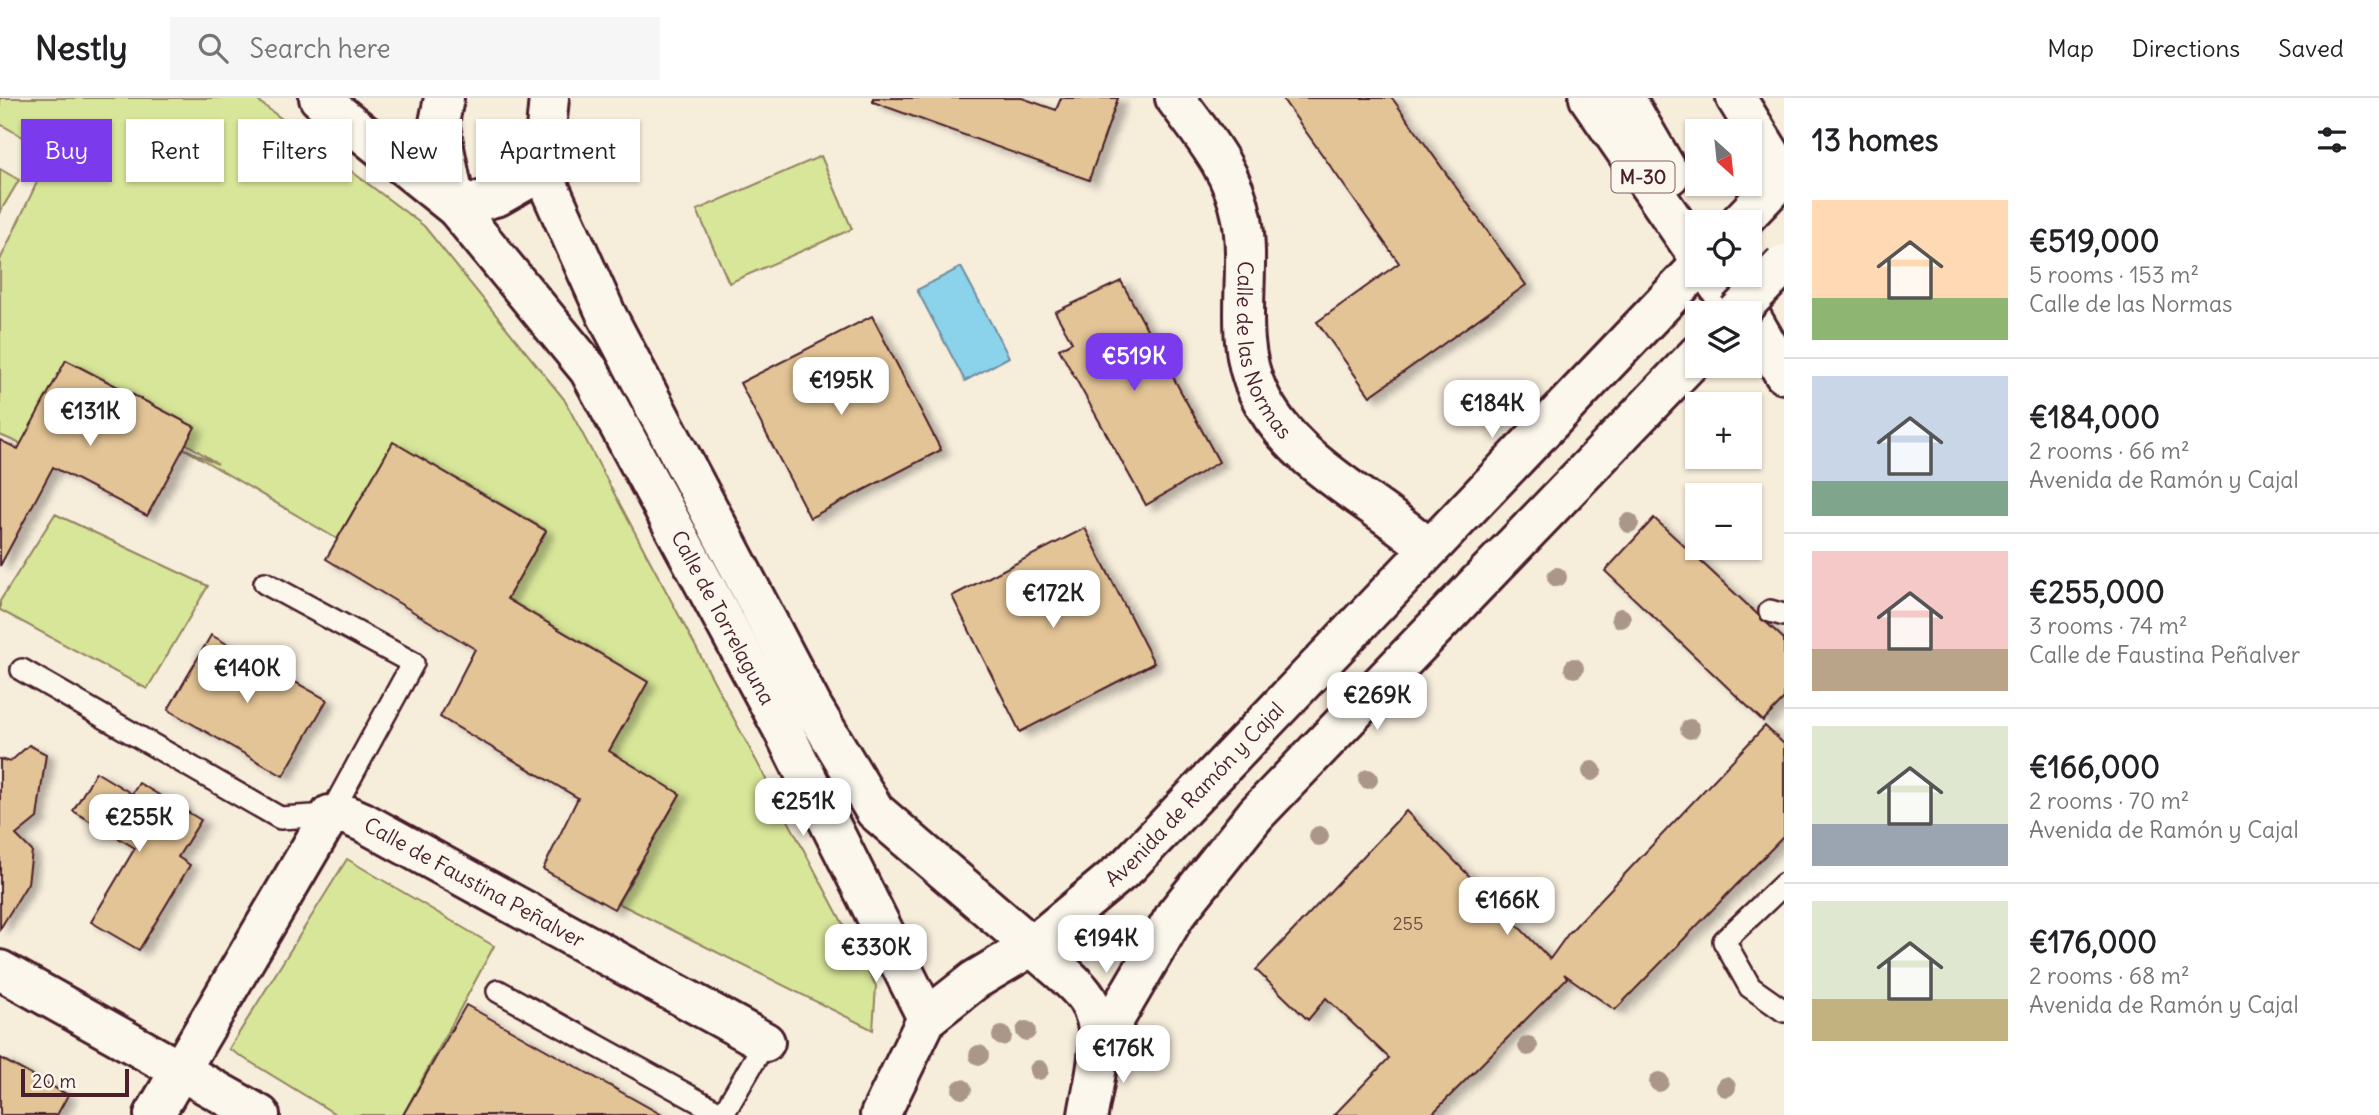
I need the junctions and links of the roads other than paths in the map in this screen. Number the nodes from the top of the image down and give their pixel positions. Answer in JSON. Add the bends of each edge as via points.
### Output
{"nodes":[{"id":1,"x":318,"y":98,"type":"edge"},
{"id":2,"x":444,"y":98,"type":"edge"},
{"id":3,"x":549,"y":98,"type":"edge"},
{"id":4,"x":1175,"y":98,"type":"edge"},
{"id":5,"x":1589,"y":98,"type":"edge"},
{"id":6,"x":1625,"y":98,"type":"edge"},
{"id":7,"x":1736,"y":98,"type":"edge"},
{"id":8,"x":547,"y":119,"type":"edge"},
{"id":9,"x":1784,"y":176,"type":"edge"},
{"id":10,"x":523,"y":182,"type":"edge"},
{"id":11,"x":547,"y":182,"type":"edge"},
{"id":12,"x":456,"y":208,"type":"junction"},
{"id":13,"x":1690,"y":210,"type":"edge"},
{"id":14,"x":1751,"y":210,"type":"edge"},
{"id":15,"x":1685,"y":237,"type":"edge"},
{"id":16,"x":1784,"y":264,"type":"edge"},
{"id":17,"x":1685,"y":281,"type":"edge"},
{"id":18,"x":1749,"y":301,"type":"edge"},
{"id":19,"x":1762,"y":335,"type":"edge"},
{"id":20,"x":1762,"y":350,"type":"edge"},
{"id":21,"x":1685,"y":368,"type":"edge"},
{"id":22,"x":1784,"y":374,"type":"edge"},
{"id":23,"x":1784,"y":382,"type":"edge"},
{"id":24,"x":1429,"y":549,"type":"junction"},
{"id":25,"x":265,"y":583,"type":"dead end"},
{"id":26,"x":22,"y":670,"type":"dead end"},
{"id":27,"x":330,"y":815,"type":"junction"},
{"id":28,"x":1784,"y":884,"type":"edge"},
{"id":29,"x":1032,"y":946,"type":"junction"},
{"id":30,"x":0,"y":970,"type":"edge"},
{"id":31,"x":498,"y":991,"type":"dead end"},
{"id":32,"x":1784,"y":1011,"type":"edge"},
{"id":33,"x":928,"y":1018,"type":"junction"},
{"id":34,"x":765,"y":1042,"type":"joint"},
{"id":35,"x":1100,"y":1044,"type":"junction"},
{"id":36,"x":179,"y":1071,"type":"junction"},
{"id":37,"x":887,"y":1110,"type":"edge"},
{"id":38,"x":154,"y":1115,"type":"edge"},
{"id":39,"x":260,"y":1115,"type":"edge"},
{"id":40,"x":1088,"y":1115,"type":"edge"}],
"edges":[{"from":1,"to":12,"type":"main road","name":"Calle de Torrelaguna"},
{"from":2,"to":12,"type":"main road","via":[[439,122]]},
{"from":3,"to":8,"type":"main road","name":"Calle de Torrelaguna"},
{"from":4,"to":24,"type":"main road","name":"Calle de las Normas","via":[[1224,165],[1235,194],[1244,240],[1248,362],[1258,392],[1291,438]]},
{"from":5,"to":15,"type":"main road","number":"M-30"},
{"from":6,"to":13,"type":"main road","number":"M-30"},
{"from":7,"to":9,"type":"main road"},
{"from":9,"to":14,"type":"main road"},
{"from":10,"to":12,"type":"main road","via":[[498,196]]},
{"from":11,"to":29,"type":"main road","name":"Calle de Torrelaguna","via":[[607,316],[843,761],[876,811]]},
{"from":12,"to":33,"type":"main road","name":"Calle de Torrelaguna","via":[[589,370],[781,726]]},
{"from":16,"to":18,"type":"main road","bridge":true},
{"from":17,"to":24,"type":"main road","name":"Avenida de Ramón y Cajal"},
{"from":19,"to":22,"type":"main road"},
{"from":20,"to":23,"type":"main road"},
{"from":21,"to":35,"type":"main road","via":[[1256,814],[1176,914]]},
{"from":24,"to":29,"type":"main road","name":"Avenida de Ramón y Cajal","via":[[1138,857]]},
{"from":25,"to":27,"type":"lane","via":[[413,663]]},
{"from":26,"to":27,"type":"lane","via":[[280,818]]},
{"from":27,"to":34,"type":"main road","name":"Calle de Faustina Peñalver","via":[[363,822]]},
{"from":27,"to":36,"type":"main road"},
{"from":28,"to":32,"type":"lane","via":[[1724,941],[1750,987]]},
{"from":29,"to":33,"type":"main road","name":"Avenida de Ramón y Cajal","via":[[975,980]]},
{"from":29,"to":35,"type":"main road","name":"Calle de Torrelaguna","via":[[1086,996],[1097,1017]]},
{"from":30,"to":36,"type":"main road"},
{"from":31,"to":34,"type":"lane","via":[[718,1112],[726,1109]]},
{"from":33,"to":37,"type":"main road"},
{"from":35,"to":40,"type":"main road"},
{"from":36,"to":38,"type":"main road"},
{"from":36,"to":39,"type":"main road"}]}
